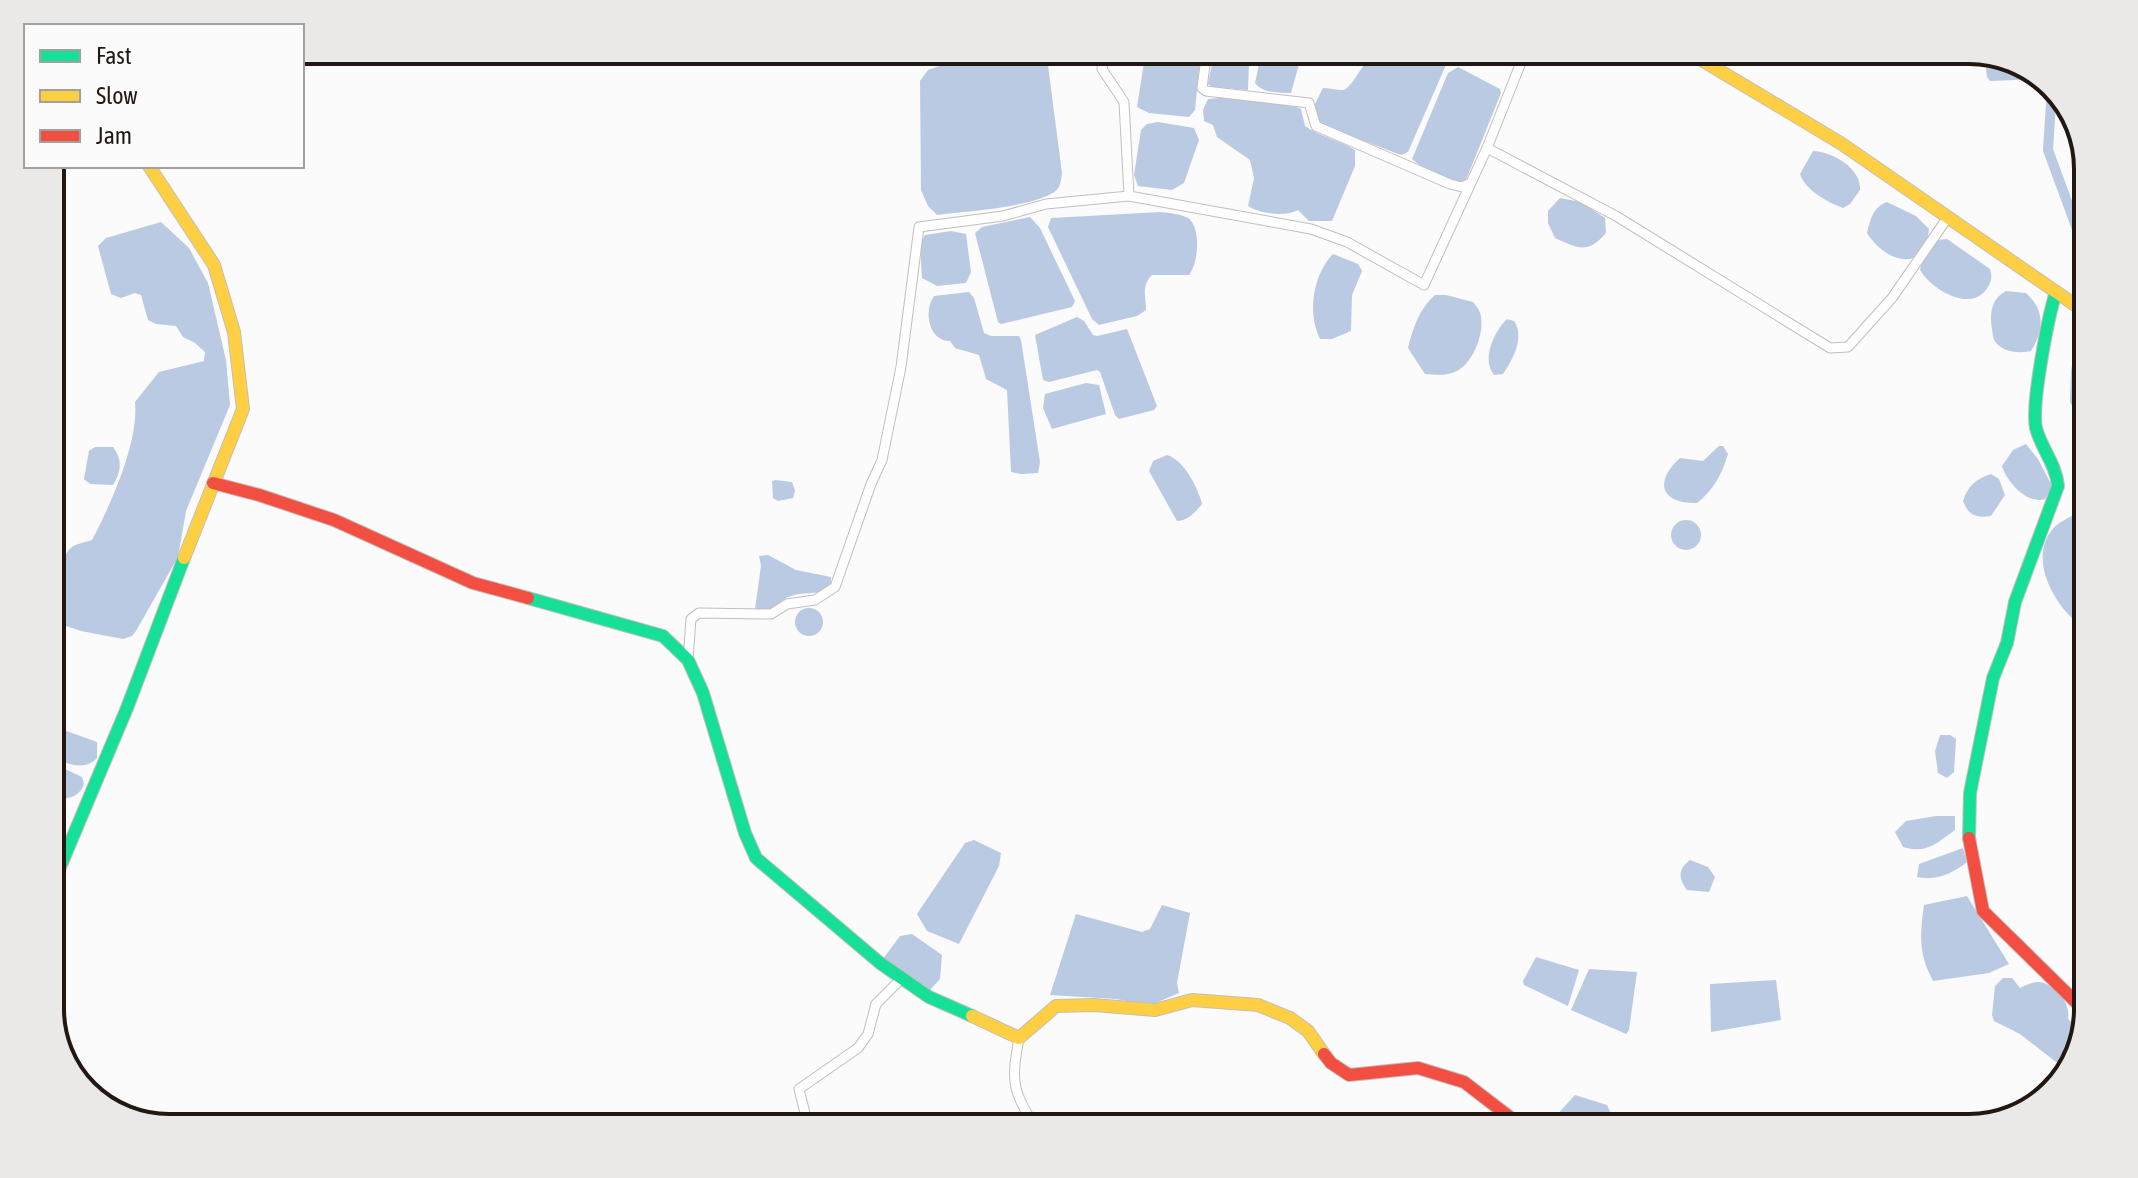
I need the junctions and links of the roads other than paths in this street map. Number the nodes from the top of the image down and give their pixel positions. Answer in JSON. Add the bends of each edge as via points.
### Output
{"nodes":[{"id":1,"x":1103,"y":64,"type":"edge"},
{"id":2,"x":1205,"y":64,"type":"edge"},
{"id":3,"x":1520,"y":64,"type":"edge"},
{"id":4,"x":1708,"y":64,"type":"edge"},
{"id":5,"x":1487,"y":148,"type":"junction"},
{"id":6,"x":150,"y":168,"type":"edge"},
{"id":7,"x":1469,"y":184,"type":"junction"},
{"id":8,"x":1129,"y":196,"type":"junction"},
{"id":9,"x":1948,"y":217,"type":"junction"},
{"id":10,"x":2056,"y":292,"type":"junction"},
{"id":11,"x":2074,"y":304,"type":"edge"},
{"id":12,"x":213,"y":483,"type":"junction"},
{"id":13,"x":688,"y":660,"type":"junction"},
{"id":14,"x":64,"y":847,"type":"edge"},
{"id":15,"x":902,"y":978,"type":"junction"},
{"id":16,"x":2074,"y":1001,"type":"edge"},
{"id":17,"x":1019,"y":1038,"type":"junction"},
{"id":18,"x":805,"y":1114,"type":"edge"},
{"id":19,"x":1027,"y":1114,"type":"edge"},
{"id":20,"x":1506,"y":1114,"type":"edge"}],
"edges":[{"from":1,"to":8,"type":"street","via":[[1124,102]]},
{"from":2,"to":7,"type":"street","via":[[1206,91],[1309,103],[1316,126],[1450,184]]},
{"from":3,"to":5,"type":"street"},
{"from":4,"to":9,"type":"street","via":[[1842,144]]},
{"from":5,"to":7,"type":"street"},
{"from":5,"to":9,"type":"street","via":[[1616,216],[1830,348],[1848,347],[1892,298]]},
{"from":6,"to":12,"type":"street","via":[[214,265],[234,332],[243,409]]},
{"from":7,"to":8,"type":"street","via":[[1424,285],[1347,242],[1311,229]]},
{"from":8,"to":13,"type":"street","via":[[1046,204],[1003,216],[919,227],[901,367],[882,460],[835,587],[815,600],[787,604],[771,614],[694,615]]},
{"from":9,"to":10,"type":"street"},
{"from":10,"to":11,"type":"street"},
{"from":10,"to":16,"type":"street","via":[[2035,420],[2058,486],[1993,678],[1970,793],[1969,840],[1983,911]]},
{"from":12,"to":13,"type":"street","via":[[339,522],[473,583],[663,636]]},
{"from":12,"to":14,"type":"street","via":[[127,708]]},
{"from":13,"to":15,"type":"street","via":[[756,858]]},
{"from":15,"to":17,"type":"street","via":[[929,997]]},
{"from":15,"to":18,"type":"street","via":[[876,1004],[858,1048],[799,1089]]},
{"from":17,"to":19,"type":"street","via":[[1012,1073]]},
{"from":17,"to":20,"type":"street","via":[[1056,1006],[1155,1010],[1192,1000],[1258,1005],[1308,1031],[1331,1063],[1349,1075],[1418,1068],[1464,1082]]}]}
